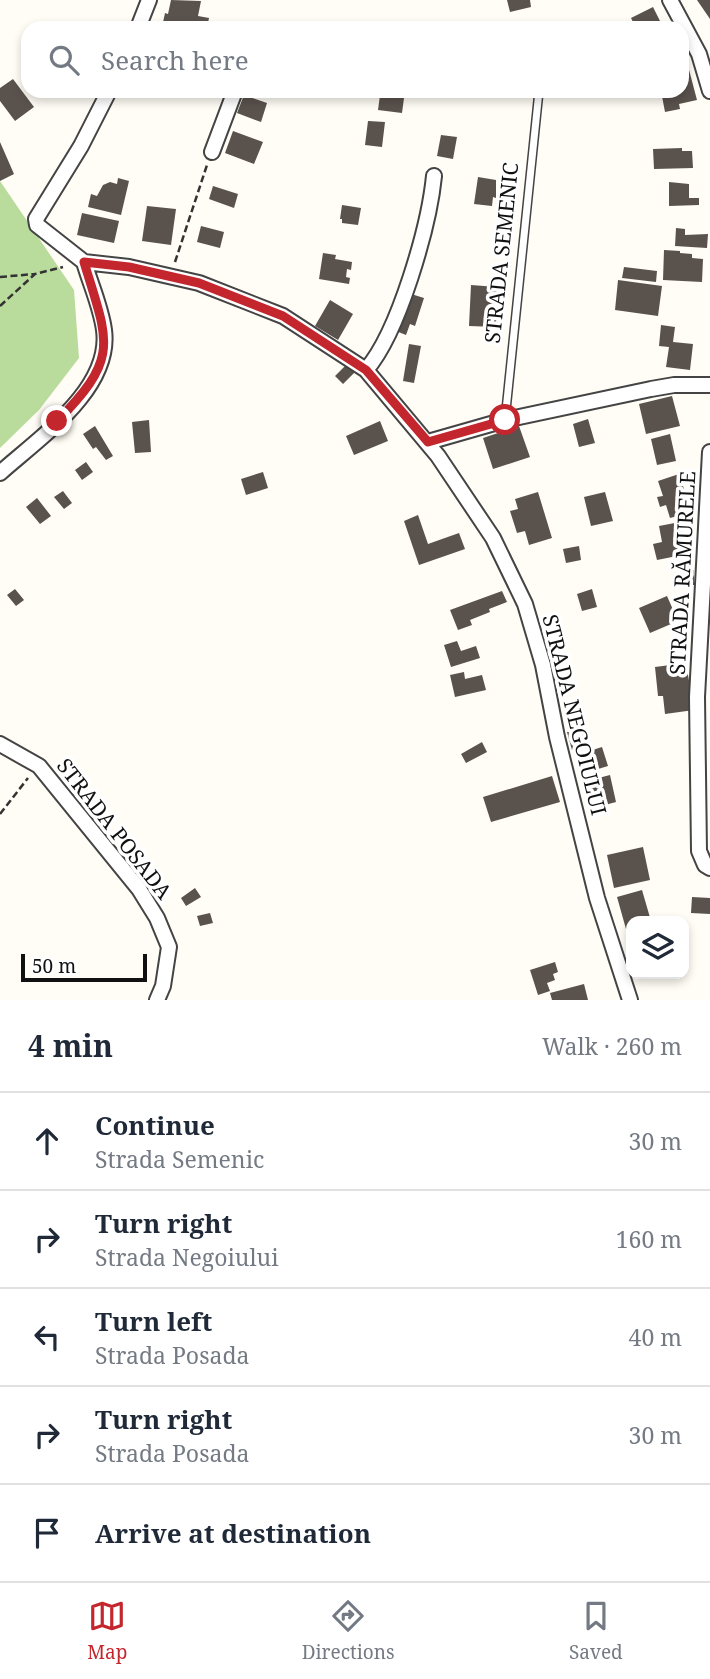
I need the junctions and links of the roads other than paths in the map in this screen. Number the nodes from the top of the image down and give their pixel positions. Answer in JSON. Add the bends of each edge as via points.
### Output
{"nodes":[{"id":1,"x":149,"y":0,"type":"edge"},
{"id":2,"x":670,"y":0,"type":"edge"},
{"id":3,"x":141,"y":21,"type":"edge"},
{"id":4,"x":681,"y":21,"type":"edge"},
{"id":5,"x":689,"y":35,"type":"edge"},
{"id":6,"x":710,"y":91,"type":"edge"},
{"id":7,"x":105,"y":98,"type":"edge"},
{"id":8,"x":232,"y":98,"type":"edge"},
{"id":9,"x":538,"y":98,"type":"edge"},
{"id":10,"x":212,"y":152,"type":"road end"},
{"id":11,"x":433,"y":176,"type":"dead end"},
{"id":12,"x":84,"y":262,"type":"junction"},
{"id":13,"x":366,"y":370,"type":"junction"},
{"id":14,"x":710,"y":385,"type":"edge"},
{"id":15,"x":505,"y":420,"type":"junction"},
{"id":16,"x":428,"y":442,"type":"junction"},
{"id":17,"x":710,"y":452,"type":"edge"},
{"id":18,"x":710,"y":462,"type":"edge"},
{"id":19,"x":0,"y":473,"type":"edge"},
{"id":20,"x":704,"y":697,"type":"edge"},
{"id":21,"x":0,"y":744,"type":"edge"},
{"id":22,"x":710,"y":868,"type":"edge"},
{"id":23,"x":157,"y":1000,"type":"edge"},
{"id":24,"x":630,"y":1000,"type":"edge"}],
"edges":[{"from":1,"to":3,"type":"street"},
{"from":2,"to":4,"type":"street"},
{"from":5,"to":6,"type":"street"},
{"from":7,"to":12,"type":"street","via":[[36,219],[37,225]]},
{"from":8,"to":10,"type":"street"},
{"from":9,"to":15,"type":"lane","name":"STRADA SEMENIC"},
{"from":11,"to":13,"type":"street","via":[[419,248],[395,320]]},
{"from":12,"to":13,"type":"street","name":"STRADA NEGOIULUI","via":[[199,283],[283,316]]},
{"from":12,"to":19,"type":"street","via":[[104,329],[104,354],[97,375],[80,398]]},
{"from":13,"to":16,"type":"street","name":"STRADA NEGOIULUI"},
{"from":14,"to":15,"type":"street","via":[[674,385]]},
{"from":15,"to":16,"type":"street"},
{"from":16,"to":24,"type":"street","name":"STRADA NEGOIULUI","via":[[494,538],[525,604],[597,898]]},
{"from":17,"to":18,"type":"street","name":"STRADA RĂMURELE"},
{"from":18,"to":20,"type":"street","name":"STRADA RĂMURELE"},
{"from":20,"to":22,"type":"street","name":"STRADA RĂMURELE","via":[[699,851]]},
{"from":21,"to":23,"type":"street","name":"STRADA POSADA","via":[[38,766],[139,889],[157,918],[169,947]]}]}
